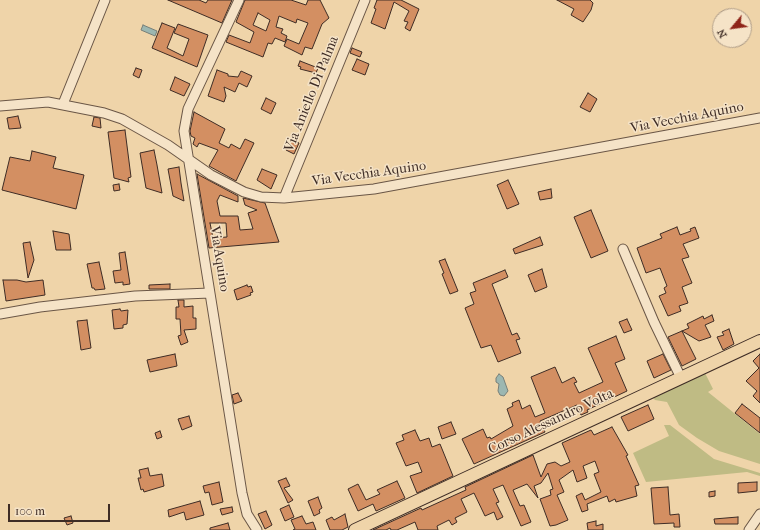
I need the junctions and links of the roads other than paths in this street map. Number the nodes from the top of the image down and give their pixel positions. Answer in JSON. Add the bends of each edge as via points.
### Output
{"nodes":[{"id":1,"x":105,"y":0,"type":"edge"},
{"id":2,"x":239,"y":0,"type":"edge"},
{"id":3,"x":365,"y":0,"type":"edge"},
{"id":4,"x":63,"y":104,"type":"junction"},
{"id":5,"x":0,"y":106,"type":"edge"},
{"id":6,"x":760,"y":118,"type":"edge"},
{"id":7,"x":188,"y":158,"type":"junction"},
{"id":8,"x":284,"y":198,"type":"junction"},
{"id":9,"x":623,"y":249,"type":"dead end"},
{"id":10,"x":210,"y":293,"type":"junction"},
{"id":11,"x":0,"y":314,"type":"edge"},
{"id":12,"x":760,"y":342,"type":"edge"},
{"id":13,"x":681,"y":378,"type":"junction"},
{"id":14,"x":760,"y":514,"type":"edge"},
{"id":15,"x":257,"y":530,"type":"edge"},
{"id":16,"x":356,"y":530,"type":"edge"},
{"id":17,"x":750,"y":530,"type":"edge"}],
"edges":[{"from":1,"to":4,"type":"street"},
{"from":2,"to":7,"type":"street","name":"Via Aquino","via":[[188,109],[184,131]]},
{"from":3,"to":8,"type":"street","name":"Via Aniello Di Palma"},
{"from":4,"to":5,"type":"street","name":"Via Vecchia Aquino","via":[[48,102]]},
{"from":4,"to":7,"type":"street","name":"Via Vecchia Aquino","via":[[122,119]]},
{"from":6,"to":8,"type":"street","name":"Via Vecchia Aquino","via":[[382,188]]},
{"from":7,"to":8,"type":"street","name":"Via Vecchia Aquino","via":[[211,175],[244,192],[261,197]]},
{"from":7,"to":10,"type":"street","name":"Via Aquino"},
{"from":9,"to":13,"type":"street"},
{"from":10,"to":11,"type":"street","via":[[135,296]]},
{"from":10,"to":15,"type":"street","name":"Via Aquino","via":[[244,503],[247,514]]},
{"from":12,"to":13,"type":"main road","name":"Corso Alessandro Volta"},
{"from":13,"to":16,"type":"main road","name":"Corso Alessandro Volta"},
{"from":14,"to":17,"type":"street"}]}
